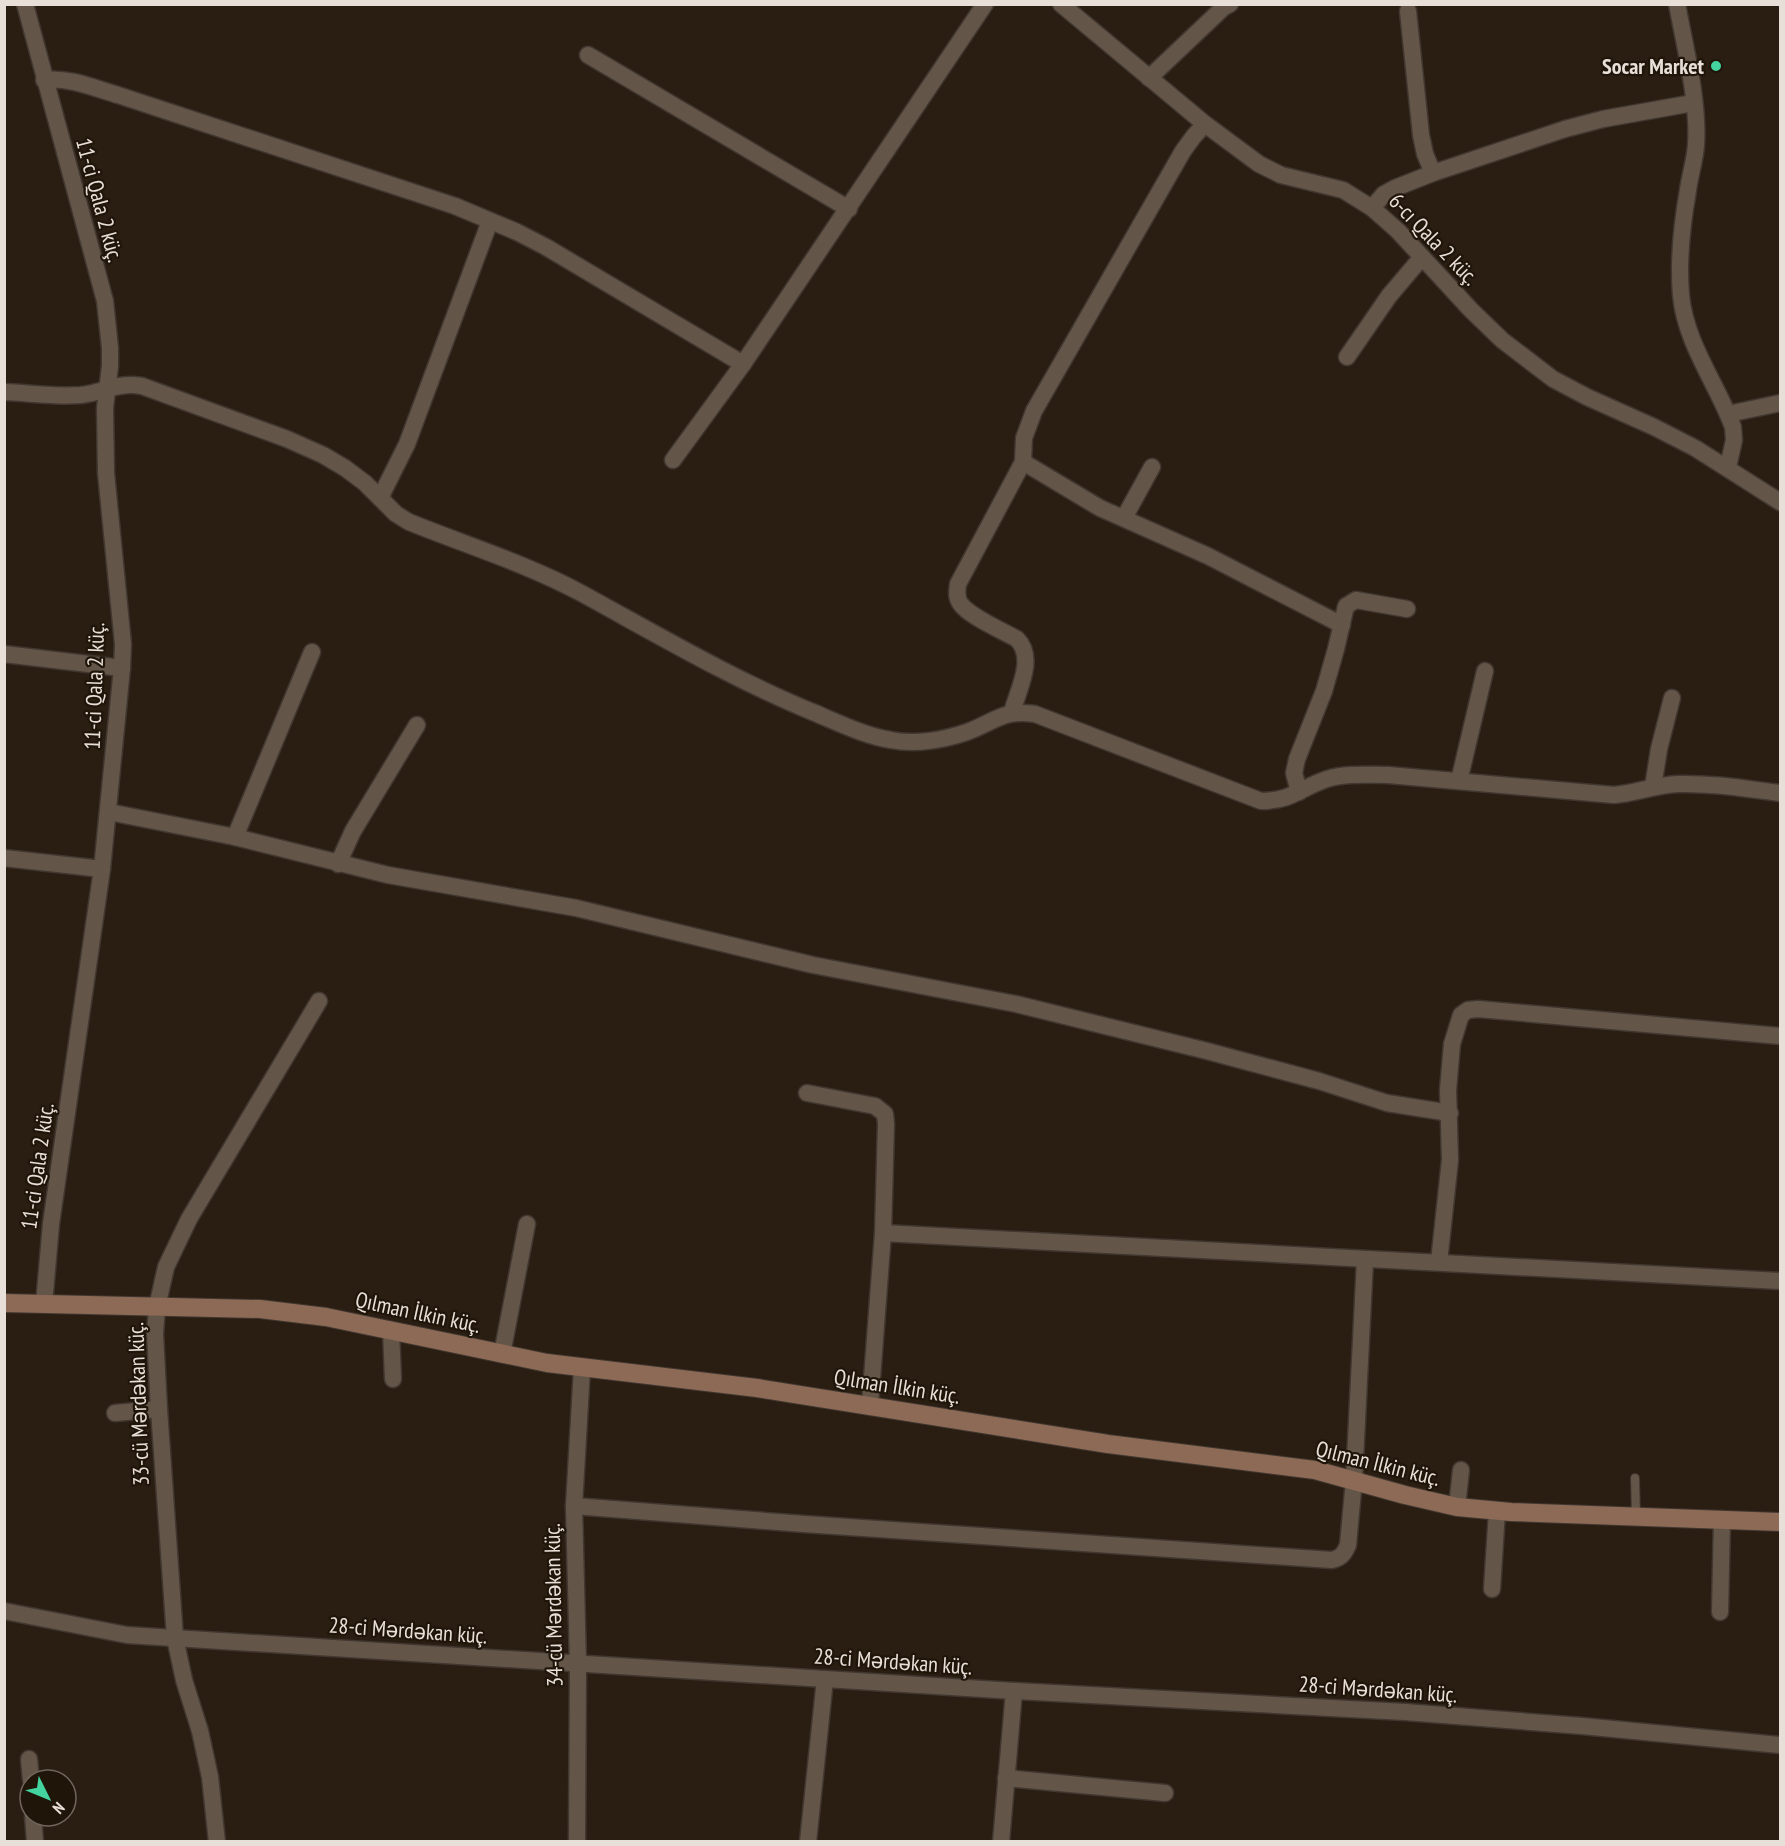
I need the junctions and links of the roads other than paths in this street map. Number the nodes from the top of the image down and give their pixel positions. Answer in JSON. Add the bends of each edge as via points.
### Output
{"nodes":[{"id":1,"x":25,"y":4,"type":"edge"},
{"id":2,"x":985,"y":4,"type":"edge"},
{"id":3,"x":1061,"y":4,"type":"edge"},
{"id":4,"x":1230,"y":4,"type":"edge"},
{"id":5,"x":1677,"y":4,"type":"edge"},
{"id":6,"x":1408,"y":11,"type":"dead end"},
{"id":7,"x":588,"y":55,"type":"dead end"},
{"id":8,"x":1149,"y":78,"type":"junction"},
{"id":9,"x":44,"y":80,"type":"junction"},
{"id":10,"x":1693,"y":103,"type":"junction"},
{"id":11,"x":1205,"y":123,"type":"junction"},
{"id":12,"x":1433,"y":173,"type":"junction"},
{"id":13,"x":1372,"y":208,"type":"junction"},
{"id":14,"x":849,"y":209,"type":"junction"},
{"id":15,"x":490,"y":221,"type":"junction"},
{"id":16,"x":1422,"y":257,"type":"junction"},
{"id":17,"x":1347,"y":357,"type":"dead end"},
{"id":18,"x":743,"y":364,"type":"junction"},
{"id":19,"x":107,"y":389,"type":"junction"},
{"id":20,"x":4,"y":392,"type":"edge"},
{"id":21,"x":1780,"y":403,"type":"edge"},
{"id":22,"x":1728,"y":414,"type":"junction"},
{"id":23,"x":673,"y":460,"type":"dead end"},
{"id":24,"x":1023,"y":462,"type":"junction"},
{"id":25,"x":1152,"y":467,"type":"dead end"},
{"id":26,"x":1728,"y":467,"type":"junction"},
{"id":27,"x":380,"y":498,"type":"junction"},
{"id":28,"x":1780,"y":502,"type":"edge"},
{"id":29,"x":1124,"y":518,"type":"junction"},
{"id":30,"x":1407,"y":609,"type":"dead end"},
{"id":31,"x":1342,"y":625,"type":"junction"},
{"id":32,"x":312,"y":652,"type":"dead end"},
{"id":33,"x":4,"y":654,"type":"edge"},
{"id":34,"x":122,"y":668,"type":"junction"},
{"id":35,"x":1485,"y":671,"type":"dead end"},
{"id":36,"x":1672,"y":698,"type":"dead end"},
{"id":37,"x":1012,"y":712,"type":"junction"},
{"id":38,"x":417,"y":725,"type":"dead end"},
{"id":39,"x":1459,"y":782,"type":"junction"},
{"id":40,"x":1653,"y":787,"type":"junction"},
{"id":41,"x":1299,"y":792,"type":"junction"},
{"id":42,"x":1780,"y":793,"type":"edge"},
{"id":43,"x":109,"y":812,"type":"junction"},
{"id":44,"x":235,"y":837,"type":"junction"},
{"id":45,"x":4,"y":858,"type":"edge"},
{"id":46,"x":338,"y":864,"type":"junction"},
{"id":47,"x":102,"y":869,"type":"junction"},
{"id":48,"x":319,"y":1001,"type":"dead end"},
{"id":49,"x":1780,"y":1036,"type":"edge"},
{"id":50,"x":807,"y":1092,"type":"dead end"},
{"id":51,"x":1450,"y":1113,"type":"junction"},
{"id":52,"x":527,"y":1224,"type":"dead end"},
{"id":53,"x":883,"y":1233,"type":"junction"},
{"id":54,"x":1365,"y":1260,"type":"junction"},
{"id":55,"x":1439,"y":1262,"type":"junction"},
{"id":56,"x":1780,"y":1281,"type":"edge"},
{"id":57,"x":4,"y":1303,"type":"edge"},
{"id":58,"x":44,"y":1304,"type":"junction"},
{"id":59,"x":157,"y":1307,"type":"junction"},
{"id":60,"x":391,"y":1330,"type":"junction"},
{"id":61,"x":502,"y":1354,"type":"junction"},
{"id":62,"x":582,"y":1368,"type":"junction"},
{"id":63,"x":393,"y":1379,"type":"dead end"},
{"id":64,"x":870,"y":1405,"type":"junction"},
{"id":65,"x":159,"y":1409,"type":"junction"},
{"id":66,"x":115,"y":1413,"type":"dead end"},
{"id":67,"x":1461,"y":1470,"type":"dead end"},
{"id":68,"x":1635,"y":1478,"type":"dead end"},
{"id":69,"x":1354,"y":1480,"type":"junction"},
{"id":70,"x":574,"y":1506,"type":"junction"},
{"id":71,"x":1457,"y":1507,"type":"junction"},
{"id":72,"x":1497,"y":1511,"type":"junction"},
{"id":73,"x":1636,"y":1516,"type":"junction"},
{"id":74,"x":1722,"y":1519,"type":"junction"},
{"id":75,"x":1780,"y":1522,"type":"edge"},
{"id":76,"x":1492,"y":1589,"type":"dead end"},
{"id":77,"x":4,"y":1611,"type":"edge"},
{"id":78,"x":1720,"y":1612,"type":"dead end"},
{"id":79,"x":175,"y":1638,"type":"junction"},
{"id":80,"x":578,"y":1664,"type":"junction"},
{"id":81,"x":825,"y":1679,"type":"junction"},
{"id":82,"x":1014,"y":1691,"type":"junction"},
{"id":83,"x":1780,"y":1745,"type":"edge"},
{"id":84,"x":29,"y":1759,"type":"dead end"},
{"id":85,"x":30,"y":1768,"type":"edge"},
{"id":86,"x":1006,"y":1778,"type":"junction"},
{"id":87,"x":1165,"y":1793,"type":"dead end"},
{"id":88,"x":217,"y":1842,"type":"edge"},
{"id":89,"x":577,"y":1842,"type":"edge"},
{"id":90,"x":808,"y":1842,"type":"edge"},
{"id":91,"x":1000,"y":1842,"type":"edge"}],
"edges":[{"from":1,"to":9,"type":"street","name":"11-ci Qala 2 küç."},
{"from":2,"to":14,"type":"street"},
{"from":3,"to":8,"type":"street","name":"6-cı Qala 2 küç."},
{"from":4,"to":8,"type":"street"},
{"from":5,"to":10,"type":"street"},
{"from":6,"to":12,"type":"street","via":[[1421,135]]},
{"from":7,"to":14,"type":"street"},
{"from":8,"to":11,"type":"street","name":"6-cı Qala 2 küç."},
{"from":9,"to":15,"type":"street","via":[[57,78],[118,95]]},
{"from":9,"to":19,"type":"street","name":"11-ci Qala 2 küç.","via":[[105,301],[110,348]]},
{"from":10,"to":12,"type":"street","via":[[1603,119]]},
{"from":10,"to":22,"type":"street","via":[[1696,148],[1682,230],[1681,296],[1692,338]]},
{"from":11,"to":13,"type":"street","name":"6-cı Qala 2 küç.","via":[[1270,171],[1337,188]]},
{"from":11,"to":24,"type":"street","via":[[1184,152],[1034,411],[1024,438]]},
{"from":12,"to":13,"type":"street","via":[[1395,188]]},
{"from":13,"to":16,"type":"street","name":"6-cı Qala 2 küç."},
{"from":14,"to":18,"type":"street"},
{"from":15,"to":18,"type":"street","via":[[546,248]]},
{"from":15,"to":27,"type":"street","via":[[406,444]]},
{"from":16,"to":17,"type":"street"},
{"from":16,"to":26,"type":"street","name":"6-cı Qala 2 küç.","via":[[1502,340],[1553,379]]},
{"from":18,"to":23,"type":"street"},
{"from":19,"to":20,"type":"street","via":[[72,395]]},
{"from":19,"to":27,"type":"street","via":[[123,384],[142,386],[287,439],[345,468]]},
{"from":19,"to":34,"type":"street","name":"11-ci Qala 2 küç.","via":[[106,473]]},
{"from":21,"to":22,"type":"street"},
{"from":22,"to":26,"type":"street","via":[[1734,440]]},
{"from":24,"to":29,"type":"street"},
{"from":24,"to":37,"type":"street","via":[[958,584],[957,595],[966,610],[1024,645],[1027,658]]},
{"from":25,"to":29,"type":"street"},
{"from":26,"to":28,"type":"street","name":"6-cı Qala 2 küç."},
{"from":27,"to":37,"type":"street","via":[[409,522],[579,592],[784,700],[864,732],[905,742],[927,740],[967,732]]},
{"from":29,"to":31,"type":"street"},
{"from":30,"to":31,"type":"street","via":[[1356,600],[1346,606]]},
{"from":31,"to":41,"type":"street","via":[[1324,691],[1297,759],[1294,773]]},
{"from":32,"to":44,"type":"street"},
{"from":33,"to":34,"type":"street"},
{"from":34,"to":43,"type":"street","name":"11-ci Qala 2 küç."},
{"from":35,"to":39,"type":"street"},
{"from":36,"to":40,"type":"street"},
{"from":37,"to":41,"type":"street","via":[[1046,717],[1261,801],[1286,799]]},
{"from":38,"to":46,"type":"street","via":[[353,831]]},
{"from":39,"to":40,"type":"street","via":[[1614,795]]},
{"from":39,"to":41,"type":"street","via":[[1364,774],[1329,778]]},
{"from":40,"to":42,"type":"street","via":[[1697,784]]},
{"from":43,"to":44,"type":"street"},
{"from":43,"to":47,"type":"street","name":"11-ci Qala 2 küç."},
{"from":44,"to":46,"type":"street"},
{"from":45,"to":47,"type":"street"},
{"from":46,"to":51,"type":"street","via":[[576,908],[813,964],[1016,1004],[1229,1057],[1387,1103]]},
{"from":47,"to":58,"type":"street","name":"11-ci Qala 2 küç.","via":[[51,1224]]},
{"from":48,"to":59,"type":"street","name":"33-cü Mərdəkan küç.","via":[[189,1219],[166,1267]]},
{"from":49,"to":51,"type":"street","via":[[1468,1010],[1461,1015],[1452,1044]]},
{"from":50,"to":53,"type":"street","via":[[875,1106],[885,1114]]},
{"from":51,"to":55,"type":"street","via":[[1450,1160]]},
{"from":52,"to":61,"type":"street"},
{"from":53,"to":54,"type":"street"},
{"from":53,"to":64,"type":"street"},
{"from":54,"to":55,"type":"street"},
{"from":54,"to":69,"type":"street"},
{"from":55,"to":56,"type":"street"},
{"from":57,"to":58,"type":"street","name":"Qılman İlkin küç."},
{"from":58,"to":59,"type":"street","name":"Qılman İlkin küç."},
{"from":59,"to":60,"type":"street","name":"Qılman İlkin küç.","via":[[288,1312]]},
{"from":59,"to":65,"type":"street","name":"33-cü Mərdəkan küç."},
{"from":60,"to":61,"type":"street","name":"Qılman İlkin küç."},
{"from":60,"to":63,"type":"street"},
{"from":61,"to":62,"type":"street","name":"Qılman İlkin küç."},
{"from":62,"to":64,"type":"street","name":"Qılman İlkin küç."},
{"from":62,"to":70,"type":"street","name":"34-cü Mərdəkan küç."},
{"from":64,"to":69,"type":"street","name":"Qılman İlkin küç.","via":[[1108,1444],[1315,1470]]},
{"from":65,"to":66,"type":"street"},
{"from":65,"to":79,"type":"street","name":"33-cü Mərdəkan küç."},
{"from":67,"to":71,"type":"street"},
{"from":68,"to":73,"type":"lane"},
{"from":69,"to":70,"type":"street","via":[[1348,1545],[1344,1554],[1332,1560]]},
{"from":69,"to":71,"type":"street","name":"Qılman İlkin küç."},
{"from":70,"to":80,"type":"street","name":"34-cü Mərdəkan küç."},
{"from":71,"to":72,"type":"street","name":"Qılman İlkin küç."},
{"from":72,"to":73,"type":"street","name":"Qılman İlkin küç."},
{"from":72,"to":76,"type":"street"},
{"from":73,"to":74,"type":"street","name":"Qılman İlkin küç."},
{"from":74,"to":75,"type":"street","name":"Qılman İlkin küç."},
{"from":74,"to":78,"type":"street"},
{"from":77,"to":79,"type":"street","name":"28-ci Mərdəkan küç.","via":[[127,1635]]},
{"from":79,"to":80,"type":"street","name":"28-ci Mərdəkan küç."},
{"from":79,"to":88,"type":"street","name":"33-cü Mərdəkan küç.","via":[[210,1777]]},
{"from":80,"to":81,"type":"street","name":"28-ci Mərdəkan küç."},
{"from":80,"to":89,"type":"street","name":"34-cü Mərdəkan küç."},
{"from":81,"to":82,"type":"street","name":"28-ci Mərdəkan küç."},
{"from":81,"to":90,"type":"street"},
{"from":82,"to":83,"type":"street","name":"28-ci Mərdəkan küç.","via":[[1405,1712]]},
{"from":82,"to":86,"type":"street"},
{"from":84,"to":85,"type":"street"},
{"from":86,"to":87,"type":"street"},
{"from":86,"to":91,"type":"street"}]}
